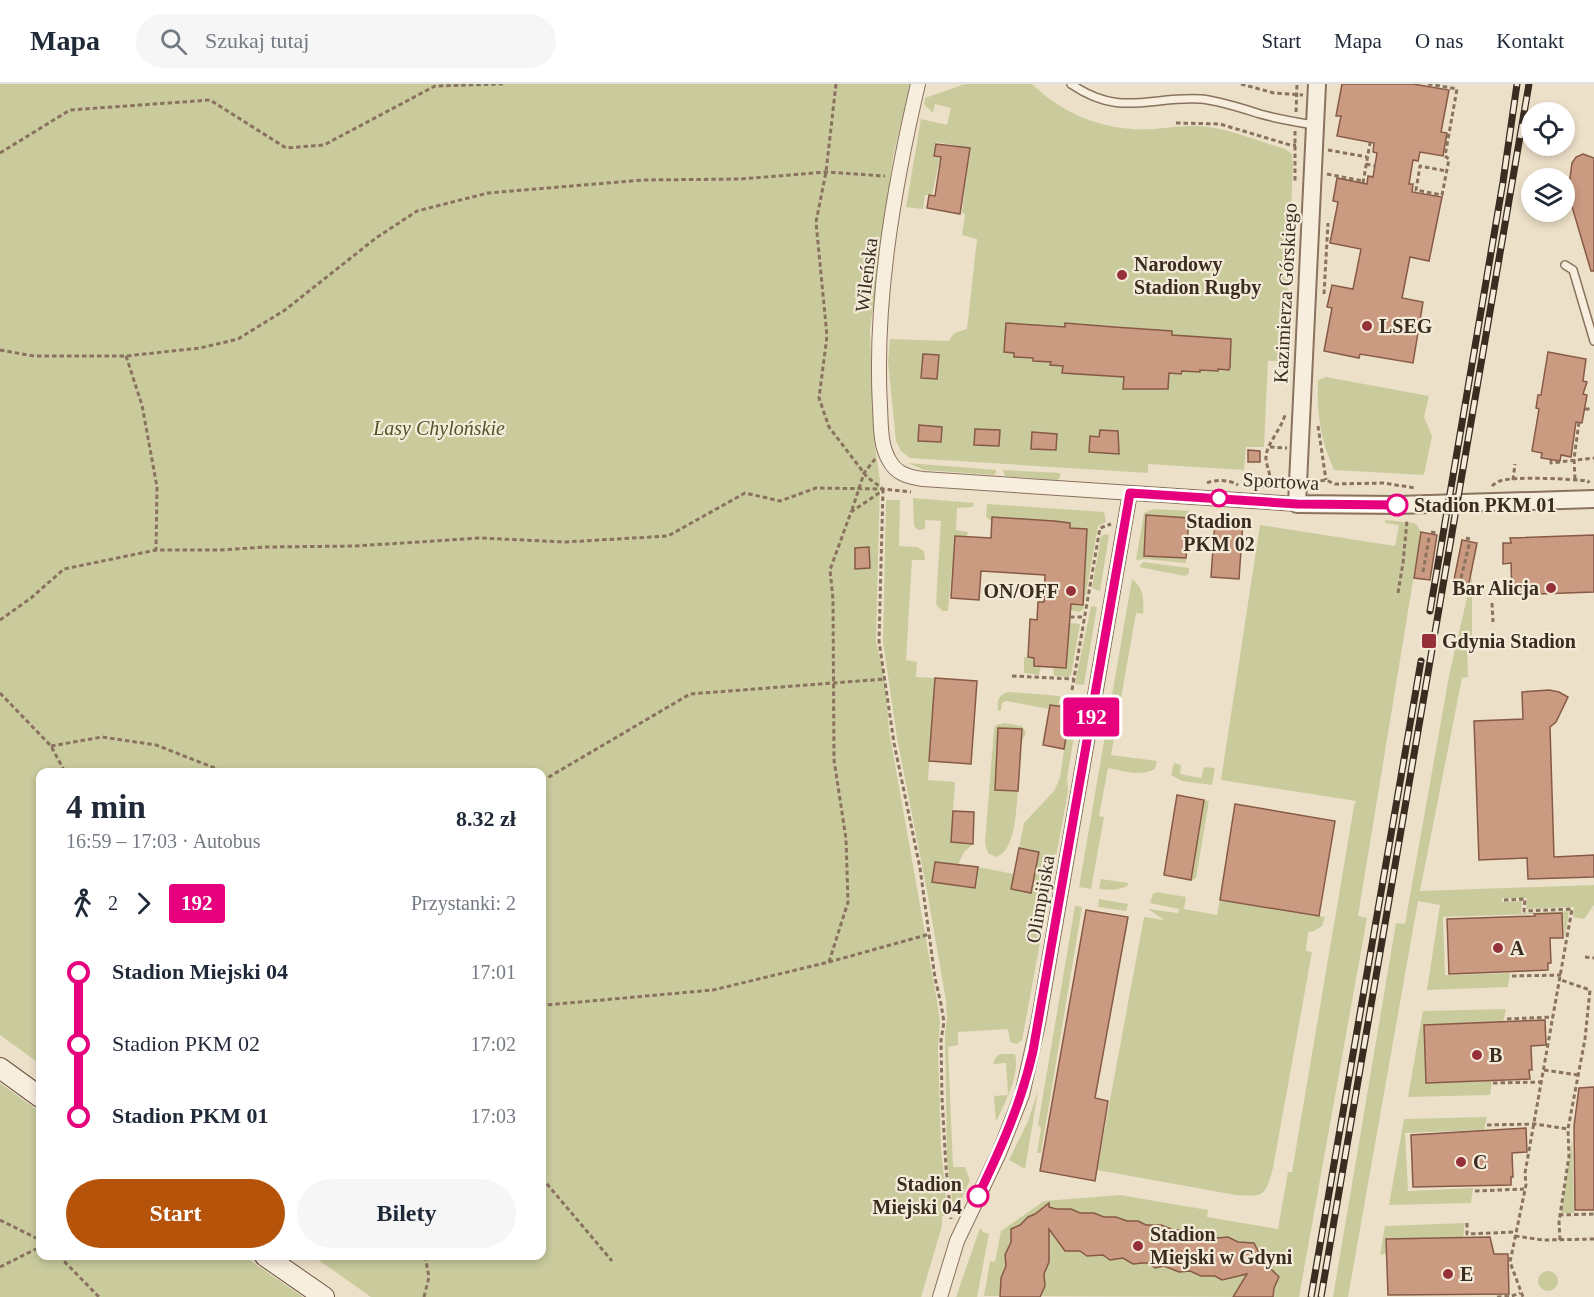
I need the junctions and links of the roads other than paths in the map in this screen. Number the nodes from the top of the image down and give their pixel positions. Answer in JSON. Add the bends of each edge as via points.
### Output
{"nodes":[{"id":1,"x":918,"y":84,"type":"edge"},
{"id":2,"x":1071,"y":84,"type":"edge"},
{"id":3,"x":1316,"y":90,"type":"edge"},
{"id":4,"x":1314,"y":125,"type":"junction"},
{"id":5,"x":1565,"y":265,"type":"dead end"},
{"id":6,"x":1594,"y":341,"type":"edge"},
{"id":7,"x":896,"y":470,"type":"joint"},
{"id":8,"x":1130,"y":493,"type":"junction"},
{"id":9,"x":1593,"y":495,"type":"edge"},
{"id":10,"x":1297,"y":504,"type":"junction"},
{"id":11,"x":0,"y":1068,"type":"edge"},
{"id":12,"x":36,"y":1094,"type":"edge"},
{"id":13,"x":271,"y":1260,"type":"edge"},
{"id":14,"x":324,"y":1297,"type":"edge"},
{"id":15,"x":940,"y":1297,"type":"edge"}],
"edges":[{"from":1,"to":7,"type":"street","name":"Wileńska","via":[[899,177],[880,318],[878,371],[884,448]]},
{"from":2,"to":4,"type":"lane","via":[[1115,103],[1202,99]]},
{"from":3,"to":4,"type":"street","name":"Kazimierza Górskiego"},
{"from":4,"to":10,"type":"street","name":"Kazimierza Górskiego"},
{"from":5,"to":6,"type":"lane","via":[[1573,270]]},
{"from":7,"to":8,"type":"street","name":"Sportowa","via":[[914,478]]},
{"from":8,"to":10,"type":"street","name":"Sportowa"},
{"from":8,"to":15,"type":"street","name":"Olimpijska","via":[[1028,1076],[1011,1125],[957,1241]]},
{"from":9,"to":10,"type":"street","name":"Sportowa","via":[[1397,505]]},
{"from":11,"to":12,"type":"main road"},
{"from":13,"to":14,"type":"main road"}]}
